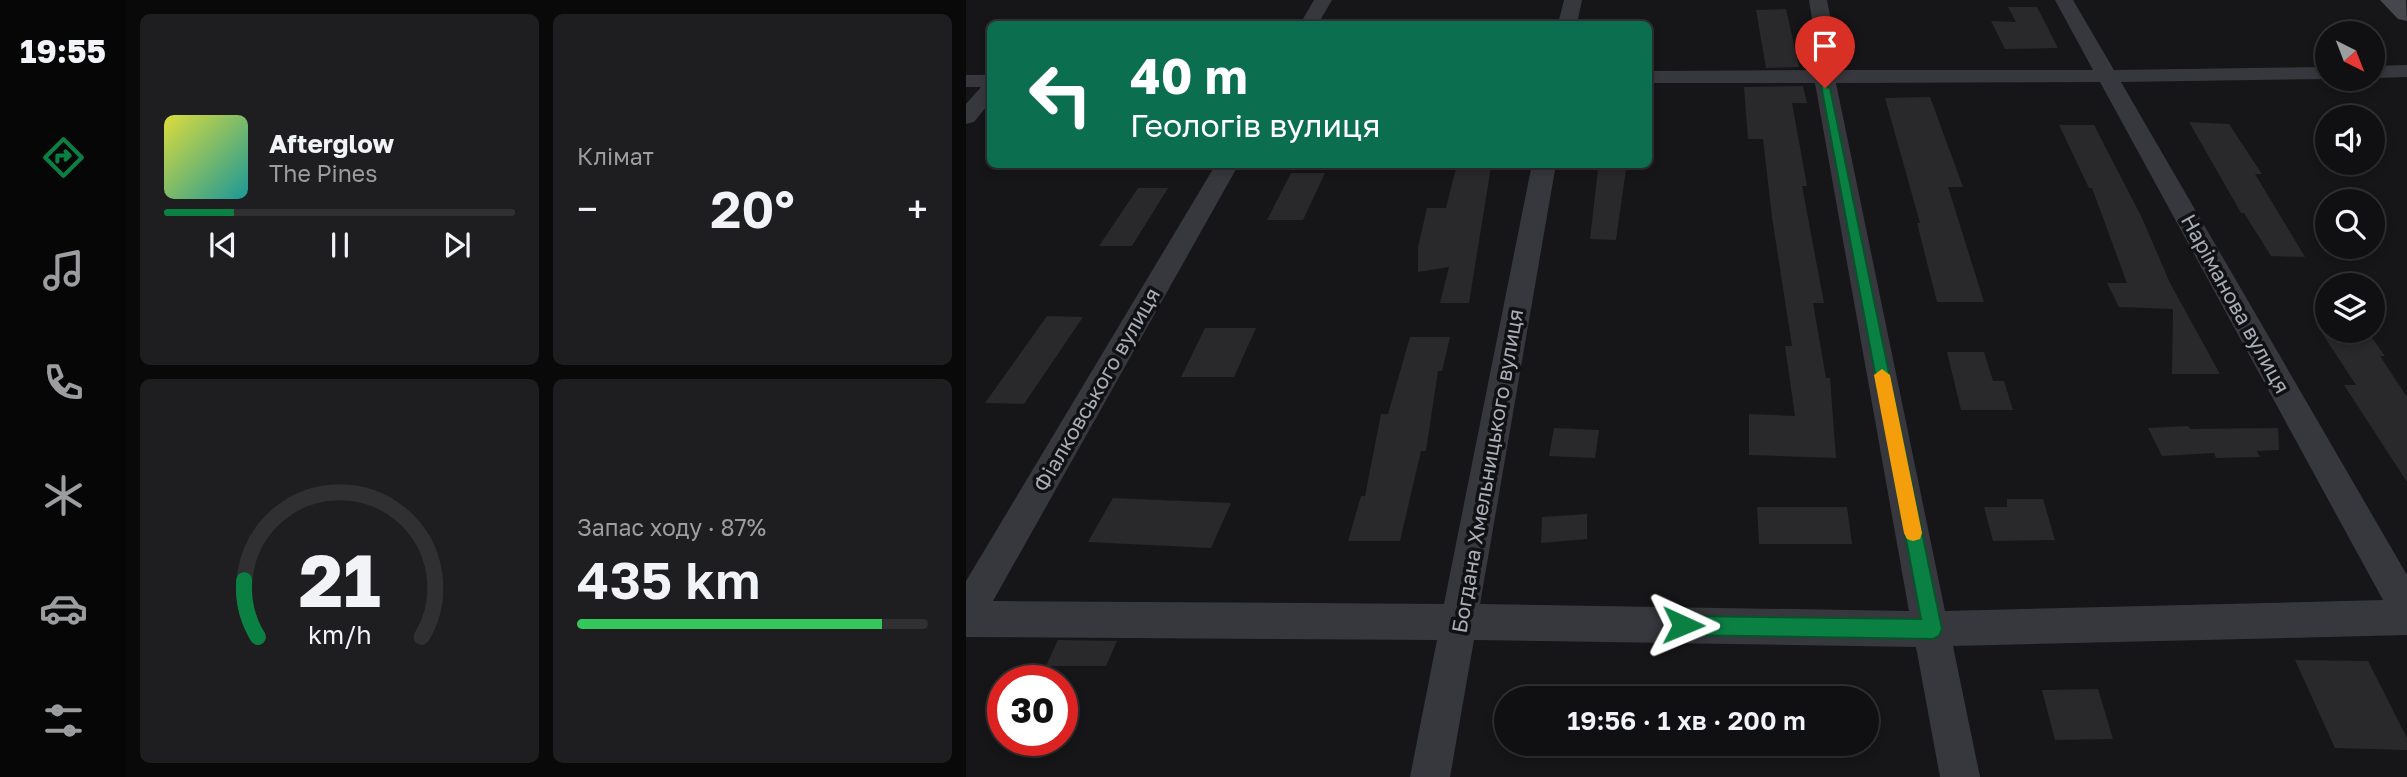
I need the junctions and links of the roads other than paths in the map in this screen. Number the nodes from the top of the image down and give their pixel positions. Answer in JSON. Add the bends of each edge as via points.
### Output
{"nodes":[{"id":1,"x":1323,"y":0,"type":"edge"},
{"id":2,"x":1573,"y":0,"type":"edge"},
{"id":3,"x":1818,"y":0,"type":"edge"},
{"id":4,"x":2064,"y":0,"type":"edge"},
{"id":5,"x":2392,"y":0,"type":"edge"},
{"id":6,"x":2407,"y":14,"type":"edge"},
{"id":7,"x":1311,"y":21,"type":"edge"},
{"id":8,"x":1570,"y":21,"type":"edge"},
{"id":9,"x":2407,"y":71,"type":"edge"},
{"id":10,"x":2385,"y":72,"type":"edge"},
{"id":11,"x":2315,"y":73,"type":"edge"},
{"id":12,"x":2107,"y":76,"type":"junction"},
{"id":13,"x":1652,"y":77,"type":"edge"},
{"id":14,"x":1826,"y":77,"type":"junction"},
{"id":15,"x":966,"y":81,"type":"edge"},
{"id":16,"x":987,"y":81,"type":"edge"},
{"id":17,"x":987,"y":93,"type":"edge"},
{"id":18,"x":966,"y":117,"type":"edge"},
{"id":19,"x":1226,"y":168,"type":"edge"},
{"id":20,"x":1543,"y":168,"type":"edge"},
{"id":21,"x":2407,"y":608,"type":"edge"},
{"id":22,"x":966,"y":617,"type":"edge"},
{"id":23,"x":2407,"y":617,"type":"edge"},
{"id":24,"x":1460,"y":622,"type":"junction"},
{"id":25,"x":1933,"y":629,"type":"junction"},
{"id":26,"x":1430,"y":777,"type":"edge"},
{"id":27,"x":1960,"y":777,"type":"edge"}],
"edges":[{"from":1,"to":7,"type":"street"},
{"from":2,"to":8,"type":"street"},
{"from":3,"to":14,"type":"street","via":[[1828,57]]},
{"from":4,"to":12,"type":"street","name":"Наріманова вулиця"},
{"from":5,"to":6,"type":"street"},
{"from":9,"to":10,"type":"street"},
{"from":11,"to":12,"type":"street"},
{"from":12,"to":14,"type":"street"},
{"from":12,"to":21,"type":"street","name":"Наріманова вулиця"},
{"from":13,"to":14,"type":"street"},
{"from":14,"to":25,"type":"street"},
{"from":15,"to":16,"type":"street"},
{"from":17,"to":18,"type":"street"},
{"from":19,"to":22,"type":"street","name":"Фіалковського вулиця"},
{"from":20,"to":24,"type":"street","name":"Богдана Хмельницького вулиця"},
{"from":22,"to":24,"type":"street"},
{"from":23,"to":25,"type":"street"},
{"from":24,"to":25,"type":"street"},
{"from":24,"to":26,"type":"street","name":"Богдана Хмельницького вулиця"},
{"from":25,"to":27,"type":"street"}]}
